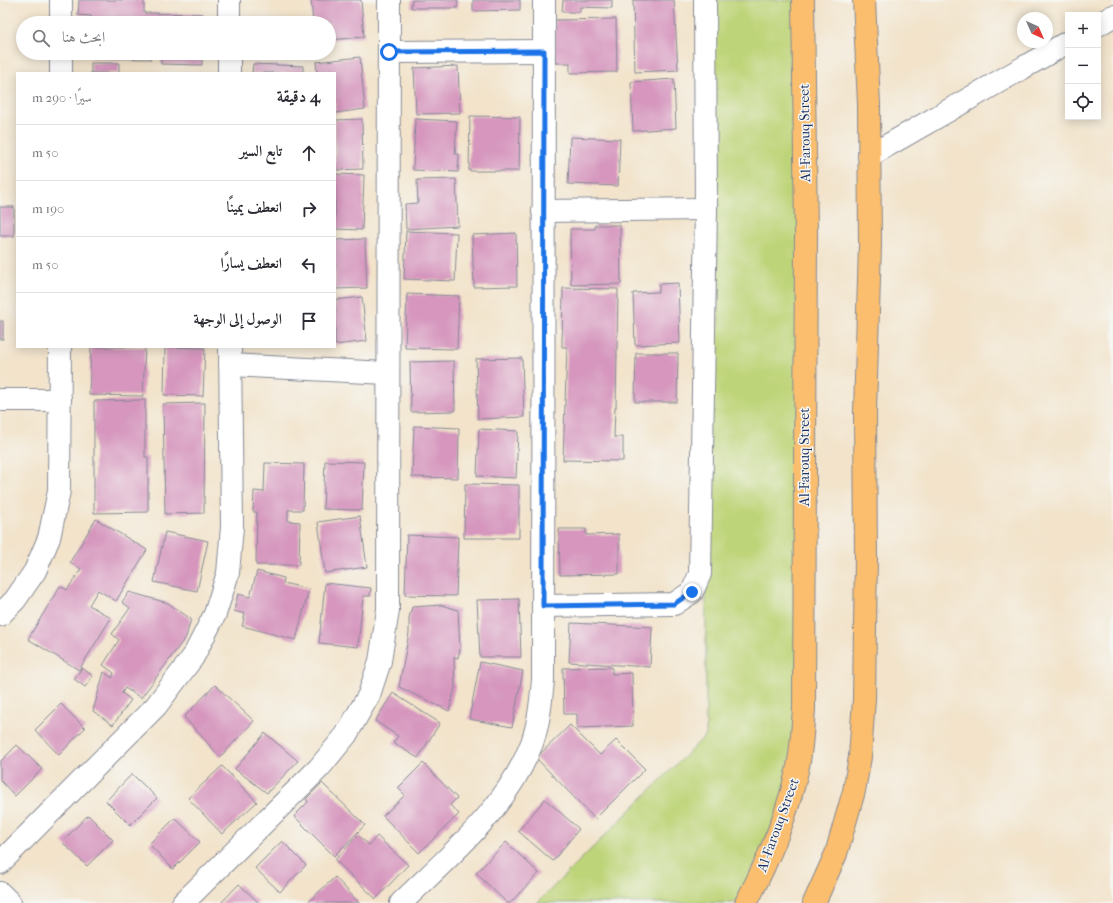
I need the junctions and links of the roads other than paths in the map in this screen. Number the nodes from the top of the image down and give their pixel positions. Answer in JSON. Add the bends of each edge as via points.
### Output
{"nodes":[{"id":1,"x":61,"y":0,"type":"edge"},
{"id":2,"x":229,"y":0,"type":"edge"},
{"id":3,"x":389,"y":0,"type":"edge"},
{"id":4,"x":544,"y":0,"type":"edge"},
{"id":5,"x":705,"y":0,"type":"edge"},
{"id":6,"x":803,"y":0,"type":"edge"},
{"id":7,"x":864,"y":0,"type":"edge"},
{"id":8,"x":61,"y":16,"type":"edge"},
{"id":9,"x":229,"y":16,"type":"edge"},
{"id":10,"x":1113,"y":16,"type":"edge"},
{"id":11,"x":1101,"y":23,"type":"edge"},
{"id":12,"x":1065,"y":44,"type":"edge"},
{"id":13,"x":544,"y":51,"type":"junction"},
{"id":14,"x":389,"y":52,"type":"junction"},
{"id":15,"x":61,"y":60,"type":"edge"},
{"id":16,"x":229,"y":60,"type":"edge"},
{"id":17,"x":61,"y":72,"type":"edge"},
{"id":18,"x":229,"y":72,"type":"edge"},
{"id":19,"x":868,"y":156,"type":"junction"},
{"id":20,"x":706,"y":209,"type":"junction"},
{"id":21,"x":543,"y":211,"type":"junction"},
{"id":22,"x":60,"y":348,"type":"edge"},
{"id":23,"x":230,"y":356,"type":"edge"},
{"id":24,"x":387,"y":373,"type":"junction"},
{"id":25,"x":0,"y":400,"type":"edge"},
{"id":26,"x":60,"y":400,"type":"junction"},
{"id":27,"x":543,"y":606,"type":"junction"},
{"id":28,"x":0,"y":615,"type":"edge"},
{"id":29,"x":0,"y":863,"type":"edge"},
{"id":30,"x":0,"y":893,"type":"edge"},
{"id":31,"x":10,"y":903,"type":"edge"},
{"id":32,"x":183,"y":903,"type":"edge"},
{"id":33,"x":401,"y":903,"type":"edge"},
{"id":34,"x":746,"y":903,"type":"edge"},
{"id":35,"x":814,"y":903,"type":"edge"}],
"edges":[{"from":1,"to":8,"type":"street"},
{"from":2,"to":9,"type":"street"},
{"from":3,"to":14,"type":"street"},
{"from":4,"to":13,"type":"street"},
{"from":5,"to":20,"type":"street"},
{"from":6,"to":34,"type":"main road","name":"Al-Farouq Street","via":[[806,234],[804,710],[798,770],[790,797],[775,840]]},
{"from":7,"to":19,"type":"main road","via":[[869,104]]},
{"from":10,"to":11,"type":"street"},
{"from":12,"to":19,"type":"street"},
{"from":13,"to":14,"type":"street"},
{"from":13,"to":21,"type":"street"},
{"from":14,"to":24,"type":"street"},
{"from":15,"to":17,"type":"street"},
{"from":16,"to":18,"type":"street"},
{"from":19,"to":35,"type":"main road","via":[[870,245],[865,411],[866,557],[864,699],[860,757],[854,791],[836,854]]},
{"from":20,"to":21,"type":"street"},
{"from":20,"to":27,"type":"street","via":[[700,574],[692,592],[674,604]]},
{"from":21,"to":27,"type":"street"},
{"from":22,"to":26,"type":"street"},
{"from":23,"to":24,"type":"street"},
{"from":23,"to":29,"type":"street","via":[[232,527],[228,573],[215,614],[193,657],[156,706]]},
{"from":24,"to":32,"type":"street","via":[[388,610],[380,661],[369,695],[346,735],[319,768]]},
{"from":25,"to":26,"type":"street"},
{"from":26,"to":28,"type":"street","via":[[59,491],[49,538],[35,571],[15,600]]},
{"from":27,"to":33,"type":"street","via":[[544,680],[540,714],[532,744],[500,802]]},
{"from":30,"to":31,"type":"street"}]}
